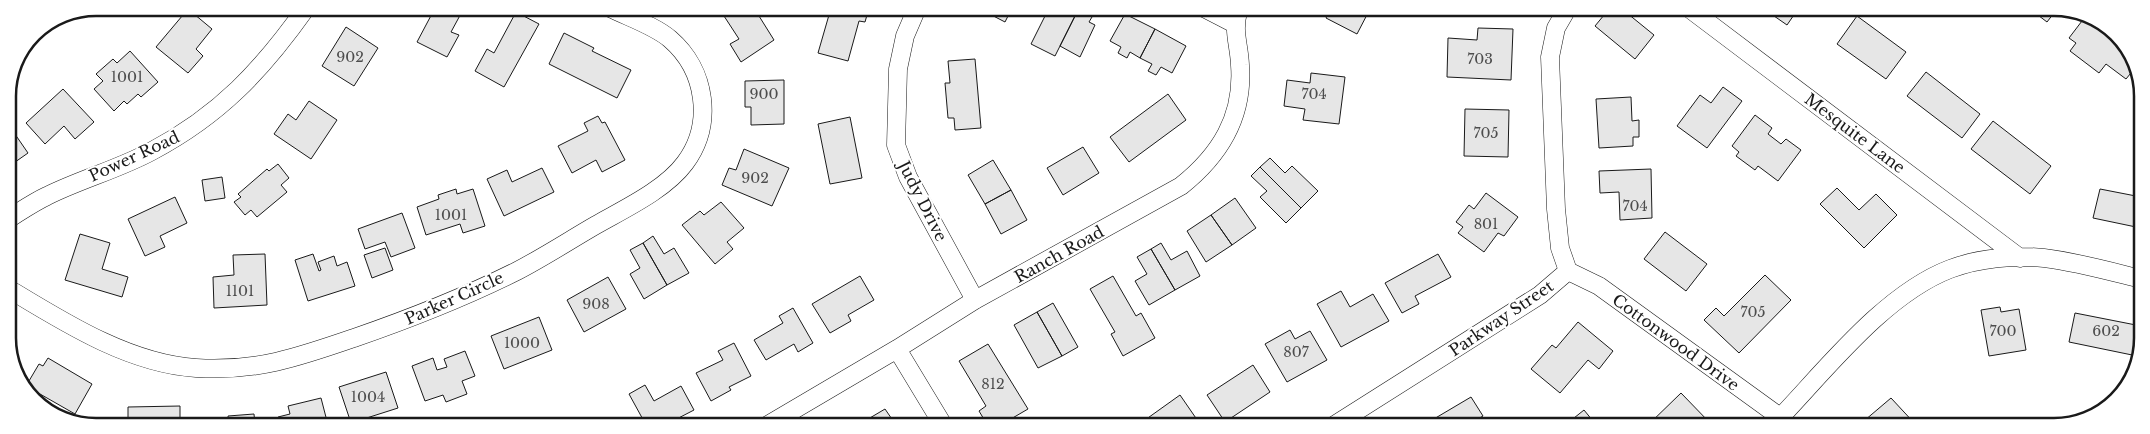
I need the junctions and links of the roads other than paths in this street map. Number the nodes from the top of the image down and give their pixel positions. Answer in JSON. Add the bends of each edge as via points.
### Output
{"nodes":[{"id":1,"x":300,"y":16,"type":"edge"},
{"id":2,"x":626,"y":16,"type":"edge"},
{"id":3,"x":913,"y":16,"type":"edge"},
{"id":4,"x":1237,"y":16,"type":"edge"},
{"id":5,"x":1563,"y":16,"type":"edge"},
{"id":6,"x":1699,"y":16,"type":"edge"},
{"id":7,"x":16,"y":214,"type":"edge"},
{"id":8,"x":2020,"y":258,"type":"junction"},
{"id":9,"x":1568,"y":271,"type":"junction"},
{"id":10,"x":2134,"y":277,"type":"edge"},
{"id":11,"x":16,"y":293,"type":"edge"},
{"id":12,"x":975,"y":300,"type":"junction"},
{"id":13,"x":897,"y":349,"type":"junction"},
{"id":14,"x":780,"y":418,"type":"edge"},
{"id":15,"x":938,"y":418,"type":"edge"},
{"id":16,"x":1346,"y":418,"type":"edge"},
{"id":17,"x":1771,"y":418,"type":"edge"},
{"id":18,"x":1780,"y":418,"type":"edge"}],
"edges":[{"from":1,"to":7,"type":"street","name":"Power Road","via":[[238,92],[192,128],[150,152],[47,196]]},
{"from":2,"to":11,"type":"street","name":"Parker Circle","via":[[668,37],[690,62],[704,109],[694,149],[678,172],[645,197],[517,270],[402,321],[298,358],[248,368],[195,368],[142,358],[91,335]]},
{"from":3,"to":12,"type":"street","name":"Judy Drive","via":[[904,36],[898,69],[896,145],[908,176]]},
{"from":4,"to":12,"type":"street","name":"Ranch Road","via":[[1239,94],[1229,130],[1210,160],[1181,186]]},
{"from":5,"to":9,"type":"street","name":"Parkway Street","via":[[1556,28],[1550,57],[1556,209],[1560,248]]},
{"from":6,"to":8,"type":"street","name":"Mesquite Lane"},
{"from":8,"to":10,"type":"street","via":[[2081,264]]},
{"from":8,"to":18,"type":"street","via":[[1990,259],[1951,269],[1921,284],[1875,319]]},
{"from":9,"to":16,"type":"street","name":"Parkway Street","via":[[1540,295]]},
{"from":9,"to":17,"type":"street","name":"Cottonwood Drive","via":[[1598,286]]},
{"from":12,"to":13,"type":"street","name":"Ranch Road"},
{"from":13,"to":14,"type":"street","name":"Ranch Road"},
{"from":13,"to":15,"type":"street"}]}
